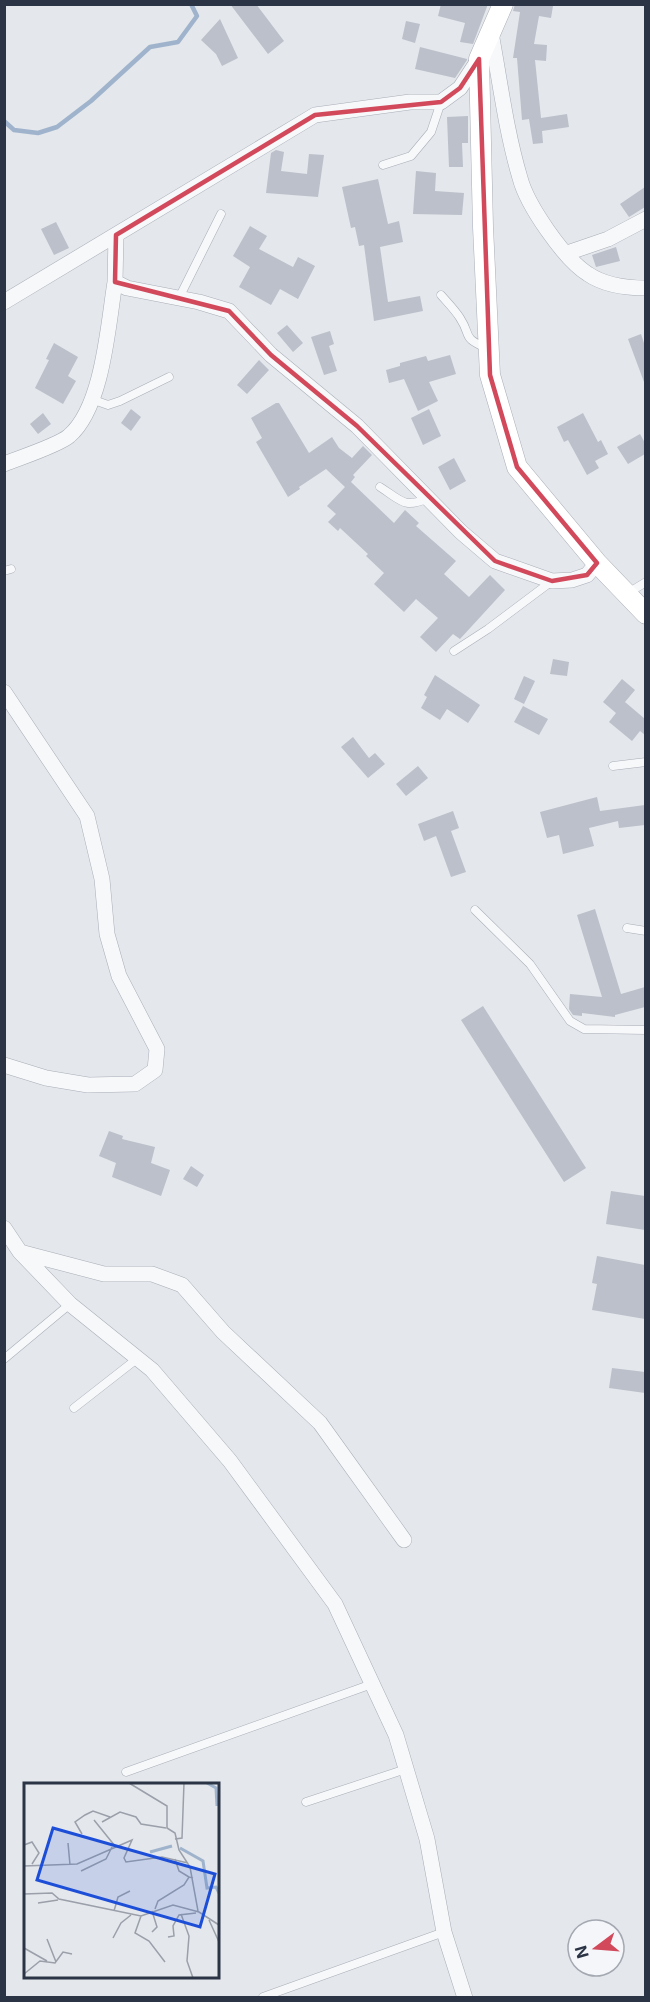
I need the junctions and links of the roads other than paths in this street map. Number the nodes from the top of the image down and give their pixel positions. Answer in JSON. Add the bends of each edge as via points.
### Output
{"nodes":[{"id":1,"x":503,"y":4,"type":"edge"},
{"id":2,"x":491,"y":33,"type":"junction"},
{"id":3,"x":479,"y":59,"type":"junction"},
{"id":4,"x":441,"y":102,"type":"junction"},
{"id":5,"x":383,"y":165,"type":"dead end"},
{"id":6,"x":222,"y":214,"type":"dead end"},
{"id":7,"x":645,"y":219,"type":"edge"},
{"id":8,"x":116,"y":235,"type":"junction"},
{"id":9,"x":567,"y":253,"type":"junction"},
{"id":10,"x":116,"y":282,"type":"junction"},
{"id":11,"x":645,"y":288,"type":"edge"},
{"id":12,"x":441,"y":295,"type":"dead end"},
{"id":13,"x":179,"y":298,"type":"junction"},
{"id":14,"x":4,"y":302,"type":"edge"},
{"id":15,"x":489,"y":350,"type":"junction"},
{"id":16,"x":169,"y":377,"type":"dead end"},
{"id":17,"x":91,"y":399,"type":"junction"},
{"id":18,"x":4,"y":464,"type":"edge"},
{"id":19,"x":380,"y":488,"type":"dead end"},
{"id":20,"x":429,"y":498,"type":"junction"},
{"id":21,"x":597,"y":563,"type":"junction"},
{"id":22,"x":552,"y":581,"type":"junction"},
{"id":23,"x":645,"y":582,"type":"edge"},
{"id":24,"x":627,"y":594,"type":"junction"},
{"id":25,"x":645,"y":614,"type":"edge"},
{"id":26,"x":454,"y":651,"type":"dead end"},
{"id":27,"x":4,"y":692,"type":"edge"},
{"id":28,"x":645,"y":762,"type":"edge"},
{"id":29,"x":612,"y":766,"type":"dead end"},
{"id":30,"x":475,"y":910,"type":"dead end"},
{"id":31,"x":627,"y":928,"type":"dead end"},
{"id":32,"x":645,"y":931,"type":"edge"},
{"id":33,"x":645,"y":1030,"type":"edge"},
{"id":34,"x":4,"y":1065,"type":"edge"},
{"id":35,"x":5,"y":1229,"type":"edge"},
{"id":36,"x":20,"y":1252,"type":"junction"},
{"id":37,"x":70,"y":1304,"type":"junction"},
{"id":38,"x":138,"y":1358,"type":"junction"},
{"id":39,"x":4,"y":1359,"type":"edge"},
{"id":40,"x":74,"y":1408,"type":"dead end"},
{"id":41,"x":404,"y":1540,"type":"dead end"},
{"id":42,"x":372,"y":1684,"type":"junction"},
{"id":43,"x":406,"y":1769,"type":"junction"},
{"id":44,"x":126,"y":1772,"type":"dead end"},
{"id":45,"x":306,"y":1802,"type":"dead end"},
{"id":46,"x":444,"y":1932,"type":"junction"},
{"id":47,"x":262,"y":1997,"type":"edge"},
{"id":48,"x":465,"y":1998,"type":"edge"}],
"edges":[{"from":1,"to":2,"type":"street"},
{"from":2,"to":3,"type":"street"},
{"from":2,"to":9,"type":"street","via":[[520,180],[538,215]]},
{"from":3,"to":4,"type":"street","via":[[460,88]]},
{"from":3,"to":15,"type":"street"},
{"from":4,"to":5,"type":"lane","via":[[431,132],[411,156]]},
{"from":4,"to":8,"type":"street","via":[[410,102],[315,115]]},
{"from":6,"to":13,"type":"lane"},
{"from":7,"to":9,"type":"street","via":[[608,239]]},
{"from":8,"to":10,"type":"street"},
{"from":8,"to":14,"type":"street"},
{"from":9,"to":11,"type":"street","via":[[590,276],[627,288]]},
{"from":10,"to":13,"type":"street","via":[[127,288]]},
{"from":10,"to":17,"type":"street","via":[[99,381]]},
{"from":12,"to":15,"type":"lane","via":[[462,319],[471,342]]},
{"from":13,"to":20,"type":"street","via":[[229,311],[271,355],[357,426]]},
{"from":15,"to":21,"type":"street","via":[[490,375],[518,467]]},
{"from":16,"to":17,"type":"lane","via":[[108,405]]},
{"from":17,"to":18,"type":"street","via":[[68,437]]},
{"from":19,"to":20,"type":"lane","via":[[405,504]]},
{"from":20,"to":22,"type":"street","via":[[495,561]]},
{"from":21,"to":22,"type":"street","via":[[587,575]]},
{"from":21,"to":24,"type":"street"},
{"from":22,"to":26,"type":"lane"},
{"from":23,"to":24,"type":"lane"},
{"from":24,"to":25,"type":"street"},
{"from":27,"to":34,"type":"street","via":[[87,816],[102,879],[107,934],[119,976],[157,1049],[154,1070],[135,1084],[88,1085]]},
{"from":28,"to":29,"type":"lane"},
{"from":30,"to":33,"type":"lane","via":[[530,964],[570,1021],[584,1029]]},
{"from":31,"to":32,"type":"lane"},
{"from":35,"to":36,"type":"street"},
{"from":36,"to":37,"type":"street"},
{"from":36,"to":41,"type":"street","via":[[104,1274],[152,1274],[182,1285],[223,1332],[320,1423]]},
{"from":37,"to":38,"type":"street"},
{"from":37,"to":39,"type":"lane"},
{"from":38,"to":40,"type":"lane"},
{"from":38,"to":42,"type":"street","via":[[230,1461],[335,1604]]},
{"from":42,"to":43,"type":"street","via":[[396,1735]]},
{"from":42,"to":44,"type":"lane"},
{"from":43,"to":45,"type":"lane"},
{"from":43,"to":46,"type":"street","via":[[428,1839]]},
{"from":46,"to":47,"type":"lane"},
{"from":46,"to":48,"type":"street"}]}
